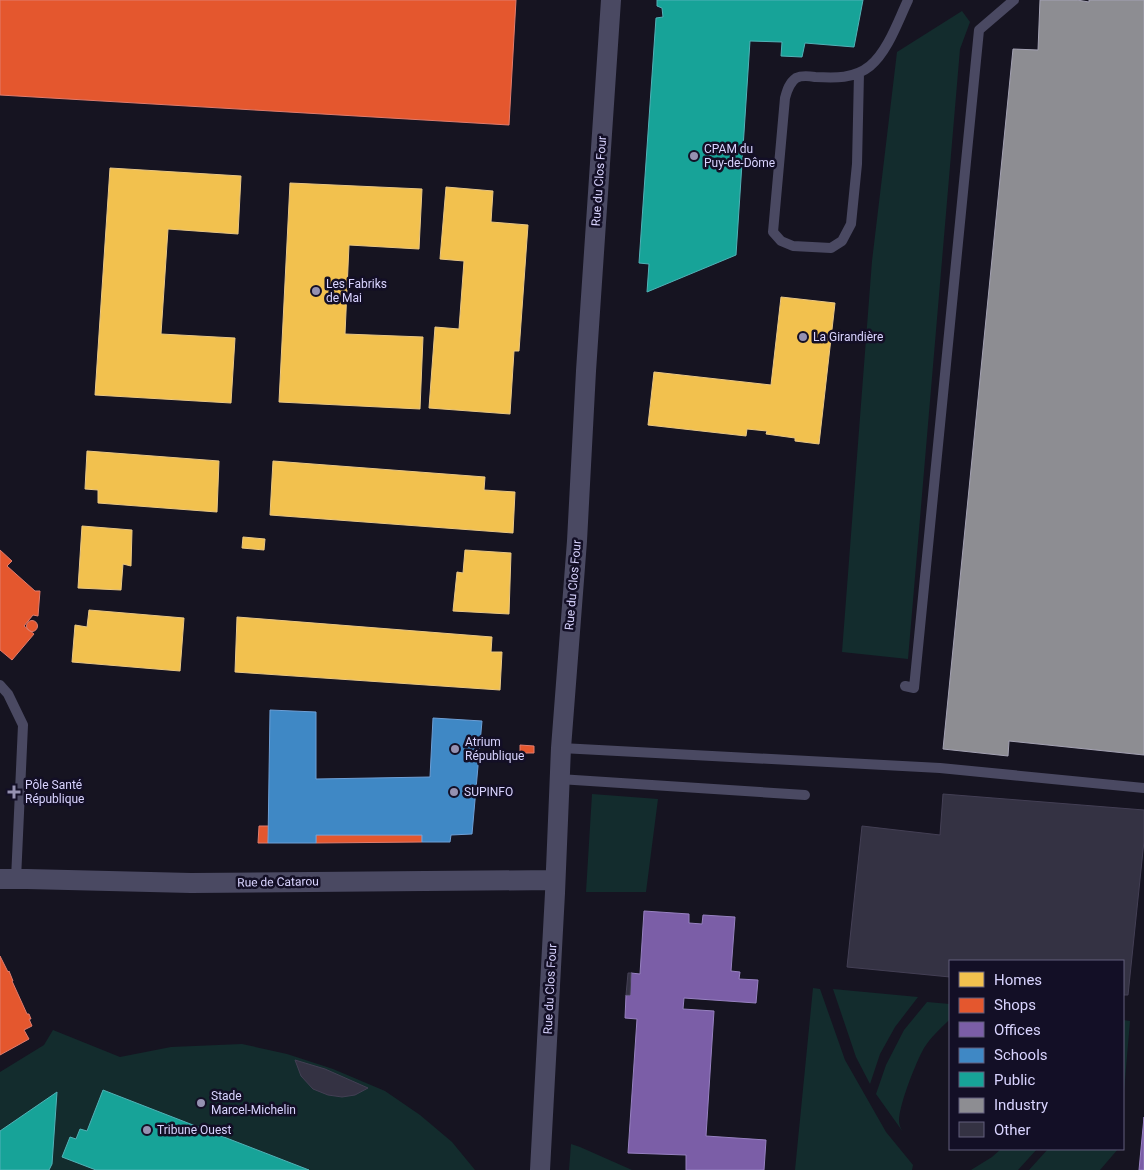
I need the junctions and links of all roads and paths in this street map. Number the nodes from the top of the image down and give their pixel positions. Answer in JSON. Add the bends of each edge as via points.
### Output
{"nodes":[{"id":1,"x":611,"y":0,"type":"edge"},
{"id":2,"x":908,"y":0,"type":"edge"},
{"id":3,"x":1014,"y":0,"type":"edge"},
{"id":4,"x":859,"y":73,"type":"junction"},
{"id":5,"x":0,"y":685,"type":"edge"},
{"id":6,"x":905,"y":686,"type":"dead end"},
{"id":7,"x":560,"y":748,"type":"junction"},
{"id":8,"x":559,"y":779,"type":"junction"},
{"id":9,"x":1144,"y":788,"type":"edge"},
{"id":10,"x":805,"y":794,"type":"dead end"},
{"id":11,"x":8,"y":879,"type":"edge"},
{"id":12,"x":555,"y":880,"type":"junction"},
{"id":13,"x":540,"y":1170,"type":"edge"}],
"edges":[{"from":1,"to":7,"type":"street","name":"Rue du Clos Four","via":[[577,541]]},
{"from":2,"to":4,"type":"lane","via":[[883,52]]},
{"from":3,"to":6,"type":"lane","via":[[979,30],[914,688]]},
{"from":4,"to":4,"type":"lane","via":[[840,78],[803,76],[789,86],[785,98],[773,232],[781,241],[793,246],[831,248],[842,241],[851,224],[857,164]]},
{"from":5,"to":11,"type":"lane","via":[[23,725]]},
{"from":7,"to":8,"type":"street","name":"Rue du Clos Four"},
{"from":7,"to":9,"type":"lane","via":[[940,768]]},
{"from":8,"to":10,"type":"lane"},
{"from":8,"to":12,"type":"street","name":"Rue du Clos Four"},
{"from":11,"to":12,"type":"street","name":"Rue de Catarou","via":[[191,883]]},
{"from":12,"to":13,"type":"street","name":"Rue du Clos Four"}]}
